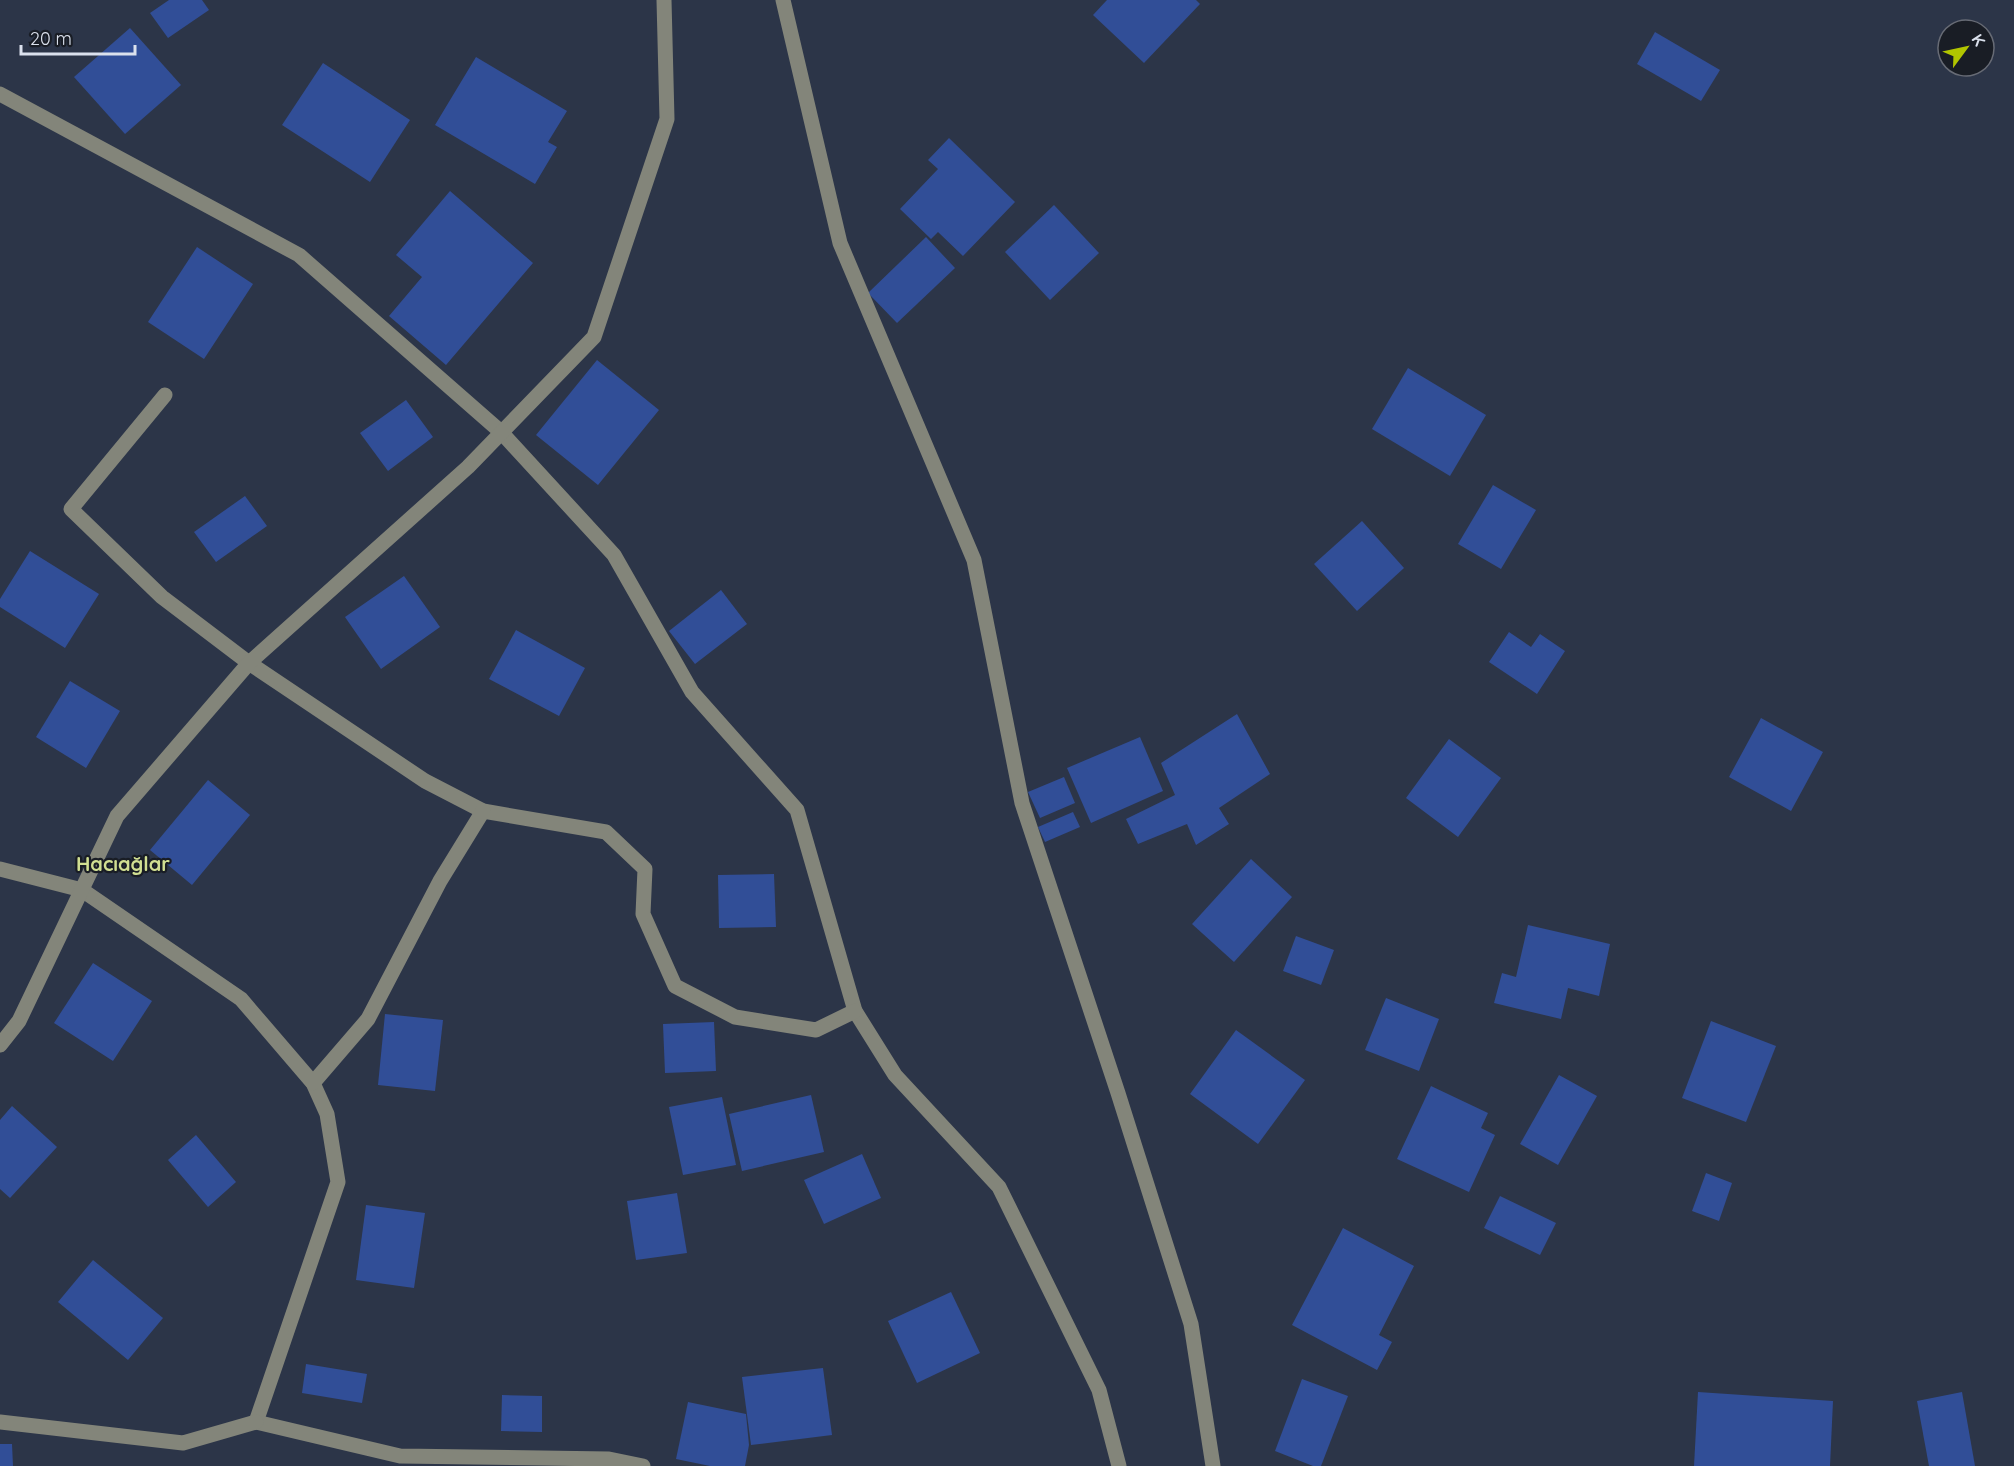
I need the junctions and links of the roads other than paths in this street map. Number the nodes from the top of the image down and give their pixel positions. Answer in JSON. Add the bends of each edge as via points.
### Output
{"nodes":[{"id":1,"x":664,"y":0,"type":"edge"},
{"id":2,"x":783,"y":0,"type":"edge"},
{"id":3,"x":0,"y":94,"type":"edge"},
{"id":4,"x":165,"y":394,"type":"dead end"},
{"id":5,"x":501,"y":432,"type":"junction"},
{"id":6,"x":249,"y":663,"type":"junction"},
{"id":7,"x":483,"y":811,"type":"junction"},
{"id":8,"x":0,"y":869,"type":"edge"},
{"id":9,"x":82,"y":890,"type":"junction"},
{"id":10,"x":855,"y":1011,"type":"junction"},
{"id":11,"x":0,"y":1045,"type":"edge"},
{"id":12,"x":313,"y":1083,"type":"junction"},
{"id":13,"x":0,"y":1422,"type":"edge"},
{"id":14,"x":256,"y":1422,"type":"junction"},
{"id":15,"x":643,"y":1466,"type":"edge"},
{"id":16,"x":1119,"y":1466,"type":"edge"},
{"id":17,"x":1213,"y":1466,"type":"edge"}],
"edges":[{"from":1,"to":5,"type":"street","via":[[667,119],[594,337]]},
{"from":2,"to":17,"type":"street","via":[[840,243],[974,560],[1022,803],[1191,1324]]},
{"from":3,"to":5,"type":"street","via":[[299,255]]},
{"from":4,"to":6,"type":"street","via":[[71,509],[162,597]]},
{"from":5,"to":6,"type":"street","via":[[468,467]]},
{"from":5,"to":10,"type":"street","via":[[614,555],[692,692],[797,810]]},
{"from":6,"to":7,"type":"street","via":[[425,781]]},
{"from":6,"to":9,"type":"street","via":[[117,816]]},
{"from":7,"to":10,"type":"street","via":[[606,832],[645,869],[643,915],[675,986],[735,1017],[816,1030]]},
{"from":7,"to":12,"type":"street","via":[[440,881],[368,1019]]},
{"from":8,"to":9,"type":"street"},
{"from":9,"to":11,"type":"street","via":[[20,1021]]},
{"from":9,"to":12,"type":"street","via":[[241,999]]},
{"from":10,"to":16,"type":"street","via":[[894,1075],[999,1187],[1099,1390]]},
{"from":12,"to":14,"type":"street","via":[[327,1113],[338,1182]]},
{"from":13,"to":14,"type":"street","via":[[183,1443]]},
{"from":14,"to":15,"type":"street","via":[[400,1456],[609,1459]]}]}
